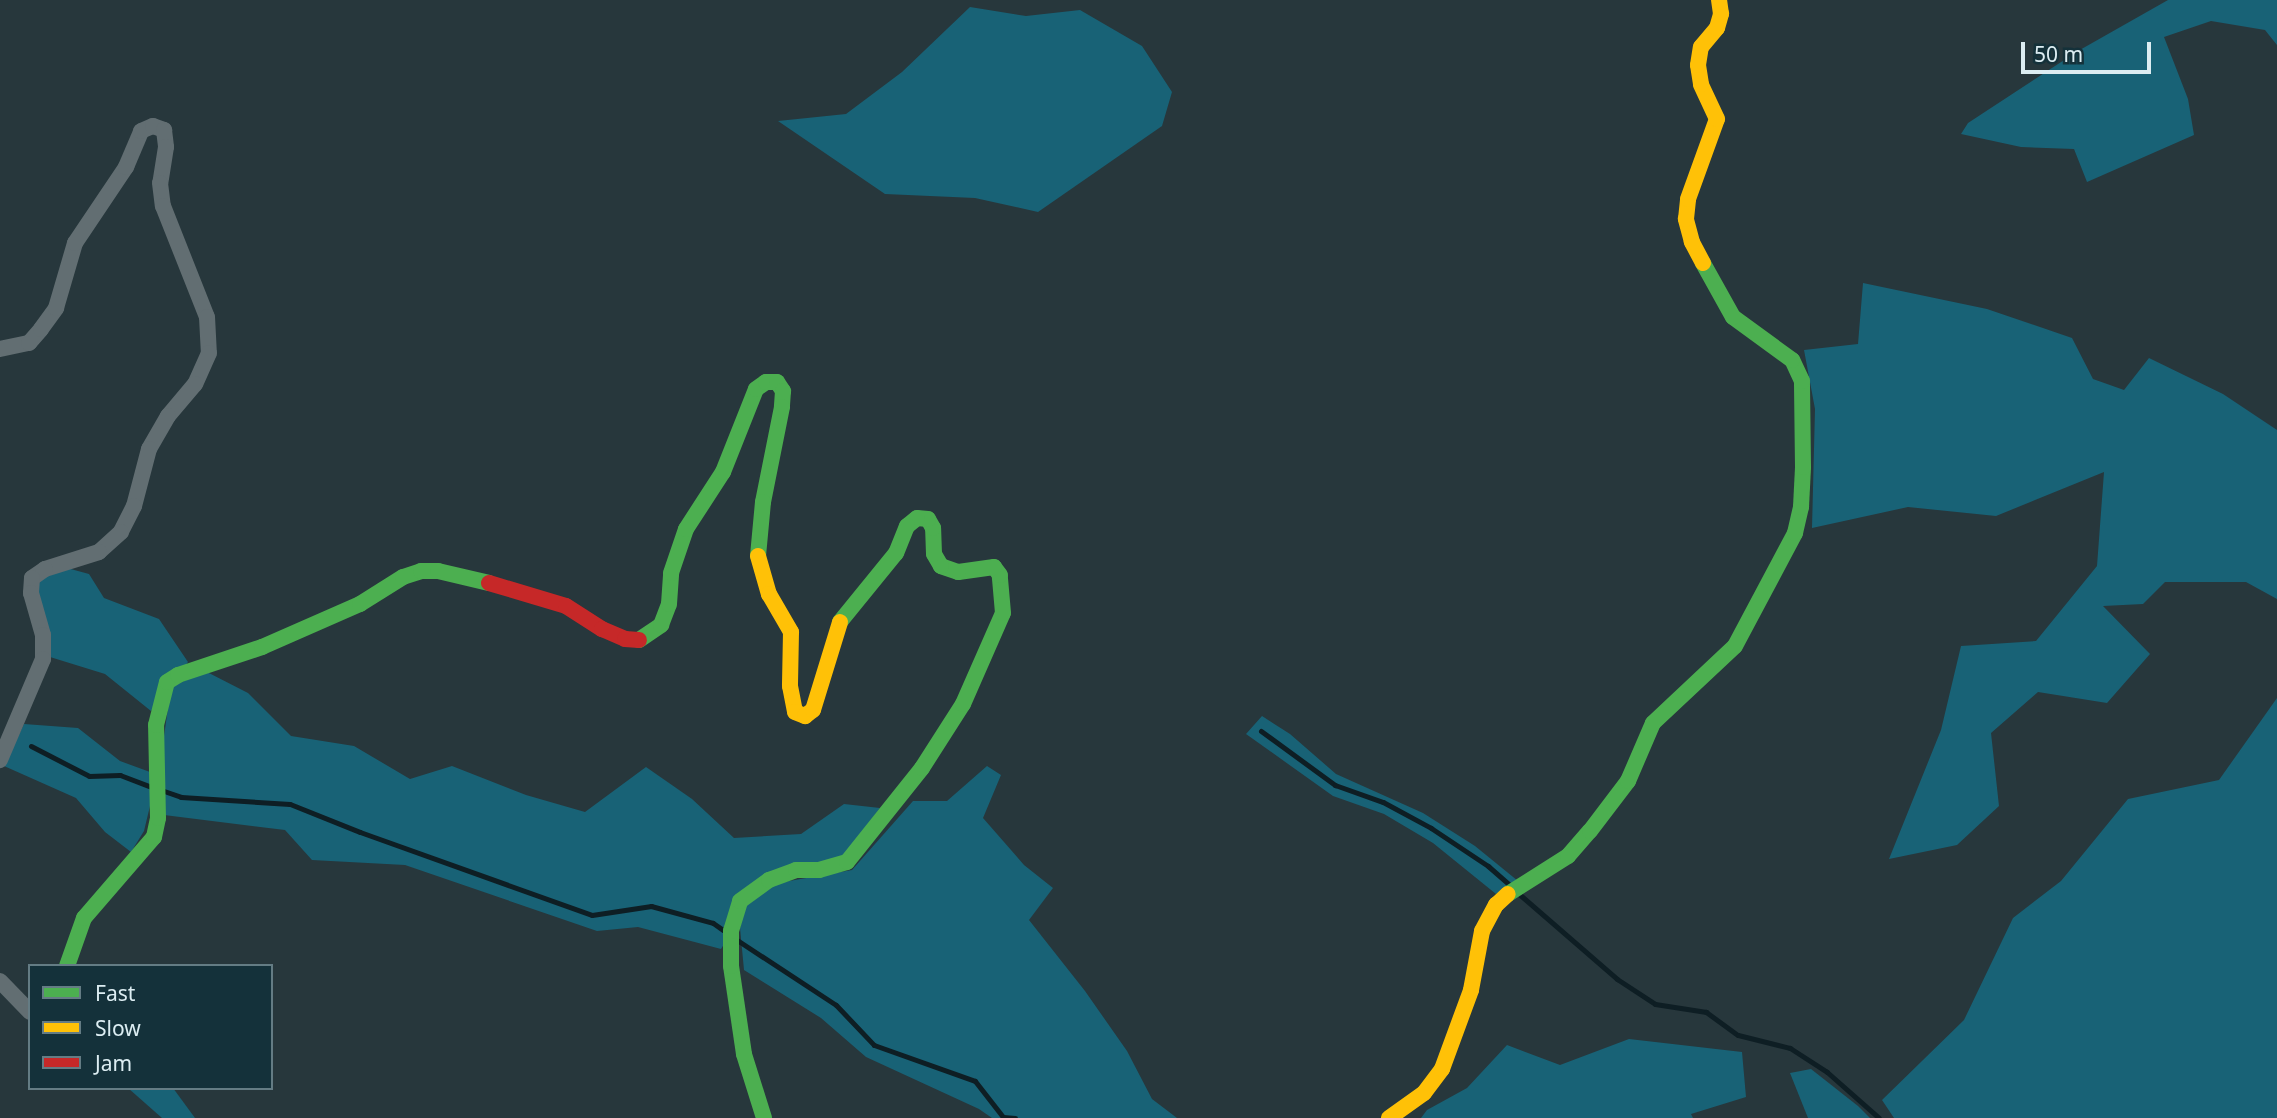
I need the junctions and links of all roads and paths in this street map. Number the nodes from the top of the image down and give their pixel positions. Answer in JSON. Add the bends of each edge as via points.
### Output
{"nodes":[{"id":1,"x":1719,"y":0,"type":"edge"},
{"id":2,"x":0,"y":349,"type":"edge"},
{"id":3,"x":0,"y":760,"type":"edge"},
{"id":4,"x":68,"y":964,"type":"edge"},
{"id":5,"x":0,"y":981,"type":"edge"},
{"id":6,"x":28,"y":1010,"type":"edge"},
{"id":7,"x":764,"y":1118,"type":"edge"},
{"id":8,"x":1388,"y":1118,"type":"edge"}],
"edges":[{"from":1,"to":8,"type":"street","via":[[1717,28],[1702,47],[1698,65],[1717,119],[1688,199],[1686,219],[1692,242],[1733,317],[1792,360],[1802,381],[1801,507],[1794,533],[1735,646],[1653,723],[1628,781],[1590,831],[1568,856],[1496,905],[1482,932],[1471,990],[1442,1069],[1424,1093]]},
{"from":2,"to":3,"type":"street","via":[[29,343],[41,329],[56,308],[75,243],[126,167],[141,131],[153,126],[164,130],[163,206],[206,317],[209,353],[195,384],[168,416],[149,449],[134,506],[121,532],[99,552],[45,569],[32,578],[30,593],[43,635],[43,659]]},
{"from":4,"to":7,"type":"street","via":[[84,918],[154,837],[158,818],[156,724],[167,682],[262,648],[421,571],[509,588],[566,606],[625,639],[643,640],[661,625],[686,529],[735,448],[756,388],[777,382],[783,391],[782,407],[763,502],[758,556],[769,594],[791,632],[790,694],[795,712],[805,716],[813,710],[840,622],[896,553],[907,526],[917,518],[928,519],[933,528],[934,554],[941,566],[958,572],[994,568],[1002,583],[1003,613],[963,704],[916,777],[847,862],[819,870],[796,870],[769,880],[740,901],[731,932],[731,966],[744,1054]]},
{"from":5,"to":6,"type":"street"}]}
